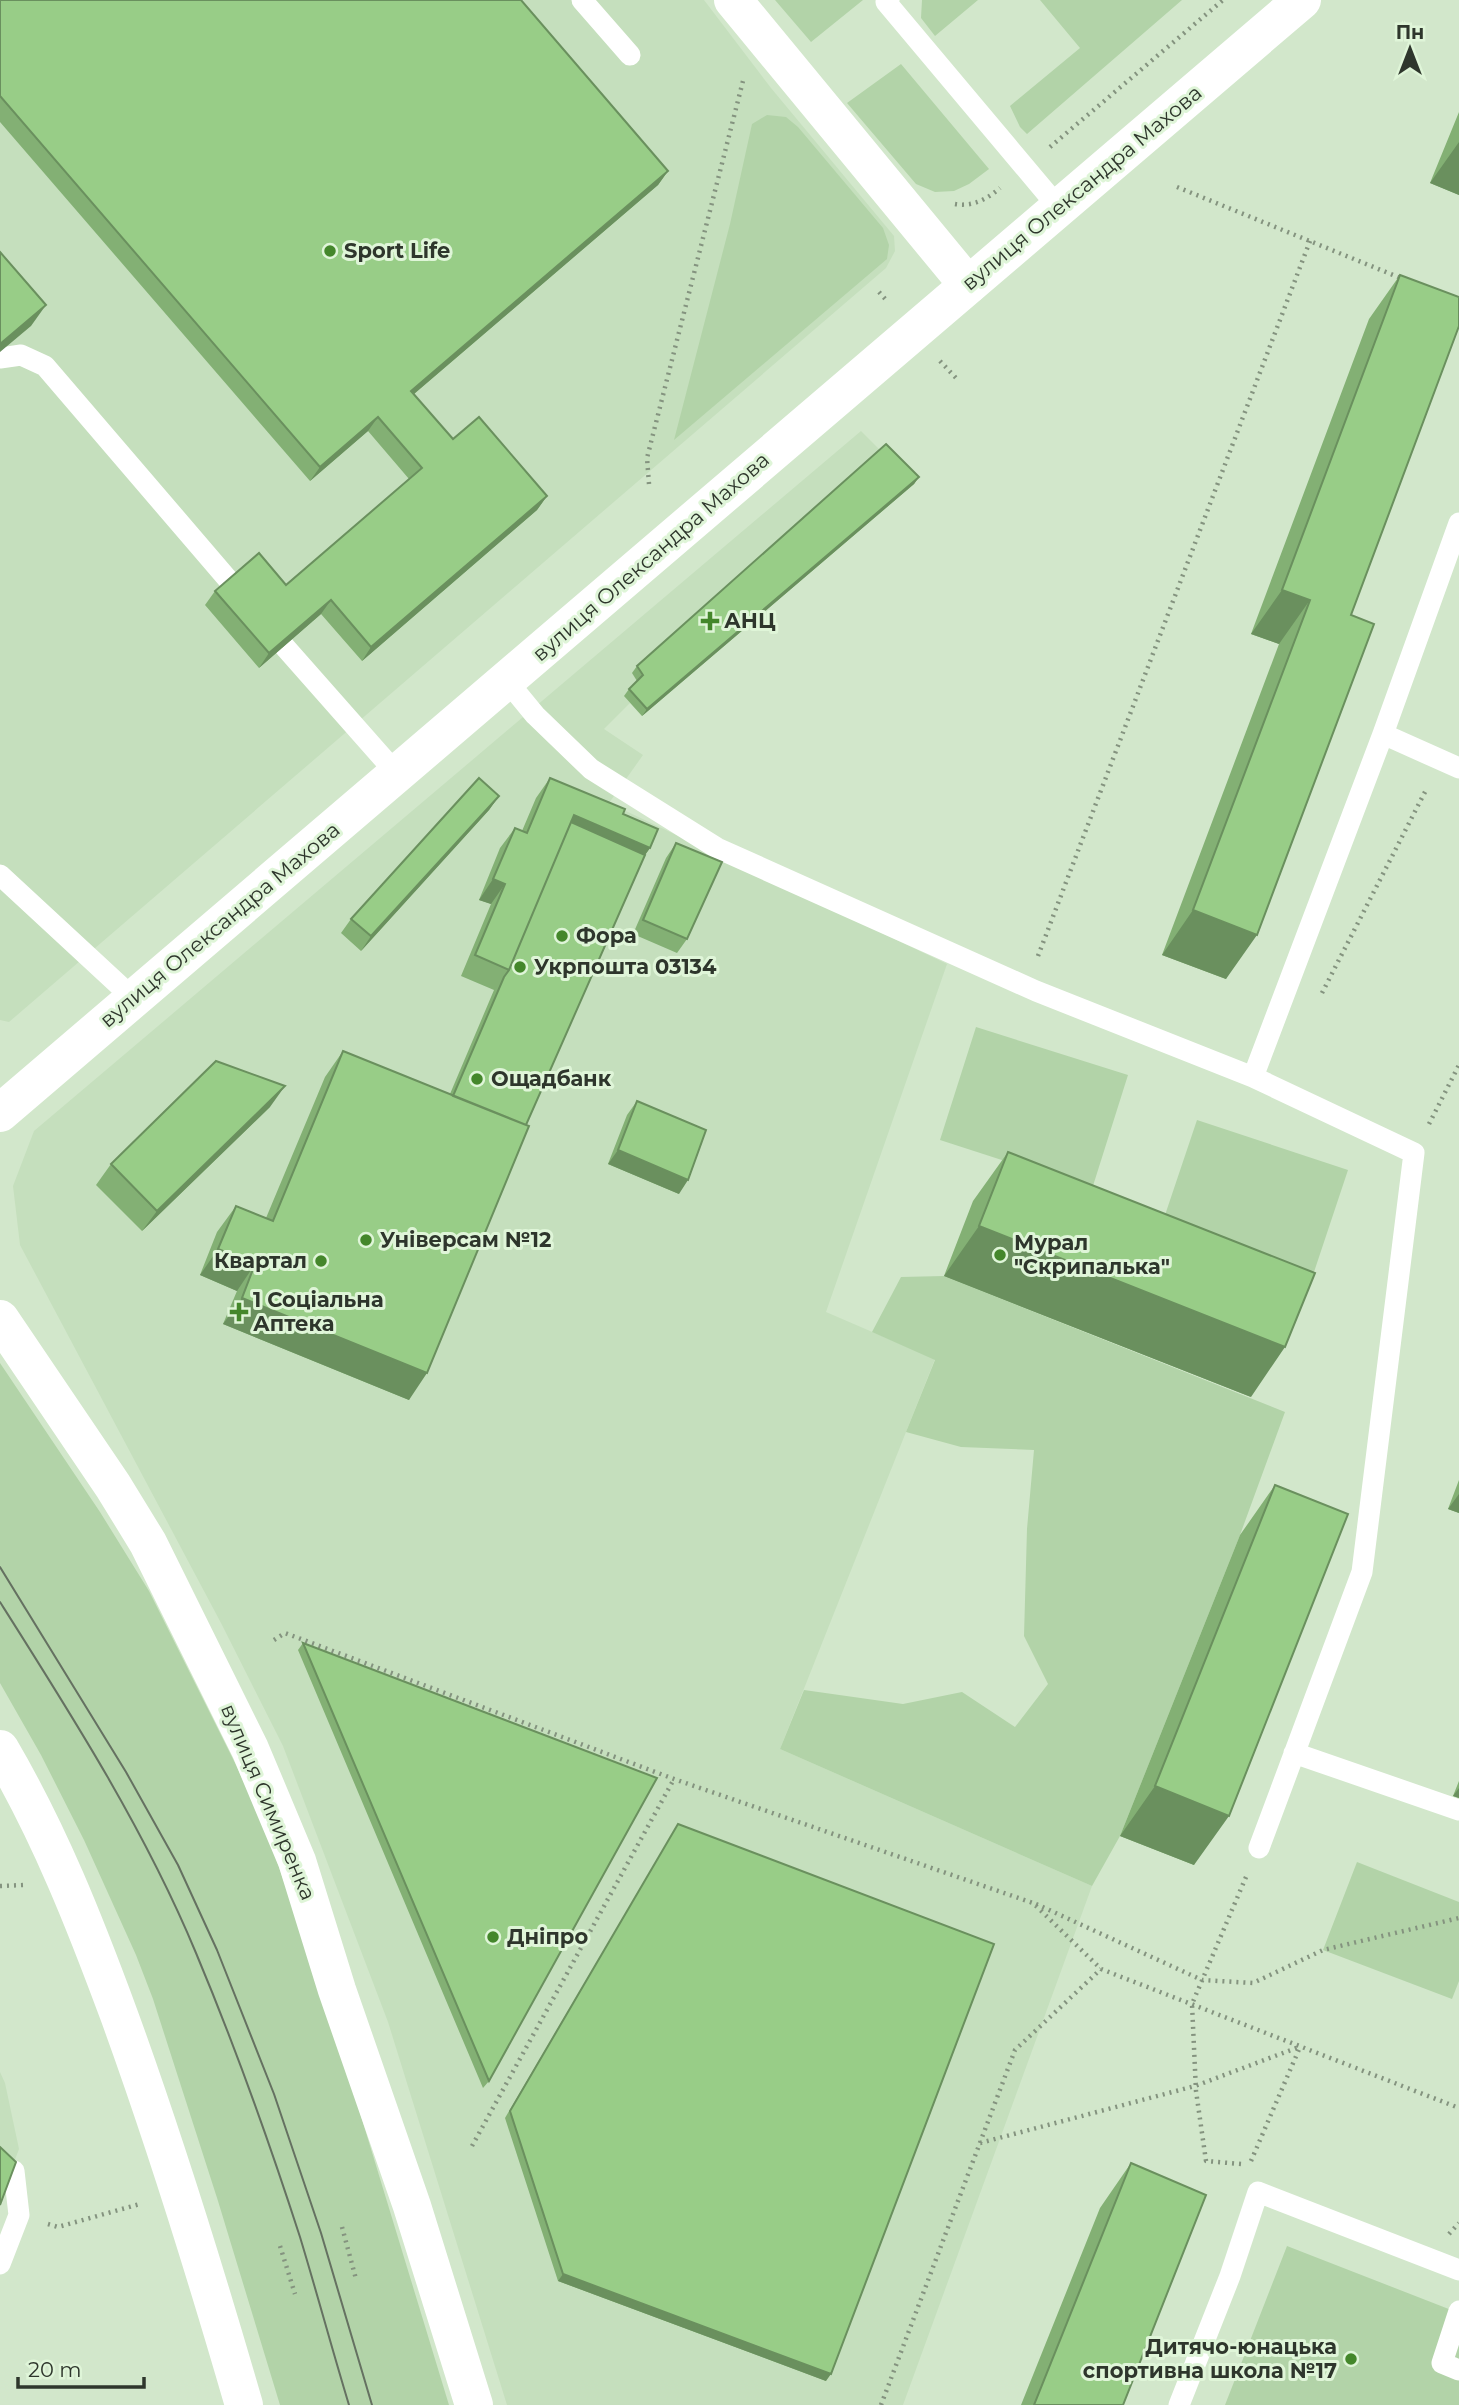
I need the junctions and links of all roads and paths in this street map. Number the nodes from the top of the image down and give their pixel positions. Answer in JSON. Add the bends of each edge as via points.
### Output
{"nodes":[{"id":1,"x":582,"y":0,"type":"edge"},
{"id":2,"x":733,"y":0,"type":"edge"},
{"id":3,"x":889,"y":0,"type":"edge"},
{"id":4,"x":1302,"y":0,"type":"edge"},
{"id":5,"x":772,"y":48,"type":"junction"},
{"id":6,"x":630,"y":55,"type":"dead end"},
{"id":7,"x":1177,"y":187,"type":"dead end"},
{"id":8,"x":1059,"y":208,"type":"junction"},
{"id":9,"x":1310,"y":241,"type":"junction"},
{"id":10,"x":1409,"y":281,"type":"edge"},
{"id":11,"x":968,"y":285,"type":"junction"},
{"id":12,"x":0,"y":358,"type":"edge"},
{"id":13,"x":649,"y":484,"type":"dead end"},
{"id":14,"x":1459,"y":523,"type":"edge"},
{"id":15,"x":231,"y":583,"type":"edge"},
{"id":16,"x":284,"y":646,"type":"edge"},
{"id":17,"x":507,"y":681,"type":"junction"},
{"id":18,"x":1383,"y":734,"type":"junction"},
{"id":19,"x":1450,"y":764,"type":"edge"},
{"id":20,"x":397,"y":774,"type":"junction"},
{"id":21,"x":0,"y":875,"type":"edge"},
{"id":22,"x":1026,"y":986,"type":"junction"},
{"id":23,"x":133,"y":998,"type":"junction"},
{"id":24,"x":1318,"y":1002,"type":"dead end"},
{"id":25,"x":1459,"y":1065,"type":"edge"},
{"id":26,"x":1253,"y":1077,"type":"junction"},
{"id":27,"x":0,"y":1113,"type":"edge"},
{"id":28,"x":1414,"y":1153,"type":"junction"},
{"id":29,"x":0,"y":1319,"type":"edge"},
{"id":30,"x":274,"y":1640,"type":"dead end"},
{"id":31,"x":0,"y":1749,"type":"edge"},
{"id":32,"x":1294,"y":1753,"type":"junction"},
{"id":33,"x":674,"y":1779,"type":"junction"},
{"id":34,"x":1459,"y":1810,"type":"edge"},
{"id":35,"x":1259,"y":1848,"type":"joint"},
{"id":36,"x":30,"y":1885,"type":"dead end"},
{"id":37,"x":0,"y":1886,"type":"edge"},
{"id":38,"x":1033,"y":1903,"type":"junction"},
{"id":39,"x":1459,"y":1918,"type":"edge"},
{"id":40,"x":1101,"y":1969,"type":"junction"},
{"id":41,"x":1202,"y":1980,"type":"junction"},
{"id":42,"x":1192,"y":2004,"type":"junction"},
{"id":43,"x":1300,"y":2046,"type":"junction"},
{"id":44,"x":1195,"y":2086,"type":"junction"},
{"id":45,"x":1459,"y":2108,"type":"edge"},
{"id":46,"x":980,"y":2143,"type":"junction"},
{"id":47,"x":472,"y":2146,"type":"dead end"},
{"id":48,"x":1256,"y":2150,"type":"dead end"},
{"id":49,"x":1250,"y":2164,"type":"dead end"},
{"id":50,"x":14,"y":2171,"type":"edge"},
{"id":51,"x":141,"y":2204,"type":"dead end"},
{"id":52,"x":19,"y":2215,"type":"junction"},
{"id":53,"x":342,"y":2227,"type":"dead end"},
{"id":54,"x":280,"y":2246,"type":"dead end"},
{"id":55,"x":0,"y":2264,"type":"edge"},
{"id":56,"x":1459,"y":2270,"type":"edge"},
{"id":57,"x":356,"y":2279,"type":"dead end"},
{"id":58,"x":296,"y":2294,"type":"dead end"},
{"id":59,"x":1459,"y":2311,"type":"edge"},
{"id":60,"x":1459,"y":2370,"type":"edge"},
{"id":61,"x":244,"y":2405,"type":"edge"},
{"id":62,"x":474,"y":2405,"type":"edge"},
{"id":63,"x":881,"y":2405,"type":"edge"},
{"id":64,"x":1180,"y":2405,"type":"edge"}],
"edges":[{"from":1,"to":6,"type":"lane"},
{"from":2,"to":5,"type":"street"},
{"from":3,"to":8,"type":"lane","via":[[886,2]]},
{"from":4,"to":8,"type":"street","name":"вулиця Олександра Махова"},
{"from":5,"to":11,"type":"street"},
{"from":5,"to":13,"type":"path","via":[[747,66],[647,458]]},
{"from":7,"to":9,"type":"path"},
{"from":8,"to":11,"type":"street","name":"вулиця Олександра Махова"},
{"from":9,"to":10,"type":"path"},
{"from":9,"to":22,"type":"path"},
{"from":11,"to":17,"type":"street","name":"вулиця Олександра Махова"},
{"from":12,"to":15,"type":"lane","via":[[21,355],[45,366]]},
{"from":14,"to":18,"type":"lane"},
{"from":16,"to":20,"type":"lane"},
{"from":17,"to":20,"type":"street","name":"вулиця Олександра Махова"},
{"from":17,"to":22,"type":"lane","via":[[591,769],[717,848]]},
{"from":18,"to":19,"type":"lane"},
{"from":18,"to":26,"type":"lane"},
{"from":19,"to":24,"type":"path"},
{"from":20,"to":23,"type":"street","name":"вулиця Олександра Махова"},
{"from":21,"to":23,"type":"lane"},
{"from":22,"to":26,"type":"lane"},
{"from":23,"to":27,"type":"street","name":"вулиця Олександра Махова"},
{"from":25,"to":28,"type":"path"},
{"from":26,"to":28,"type":"lane"},
{"from":28,"to":32,"type":"lane","via":[[1362,1572]]},
{"from":29,"to":62,"type":"street","name":"вулиця Симиренка","via":[[148,1543],[250,1749],[297,1861]]},
{"from":30,"to":33,"type":"path","via":[[285,1633]]},
{"from":31,"to":61,"type":"street","via":[[80,1910],[144,2084]]},
{"from":32,"to":34,"type":"lane"},
{"from":32,"to":35,"type":"lane"},
{"from":33,"to":38,"type":"path"},
{"from":33,"to":47,"type":"path"},
{"from":35,"to":41,"type":"path"},
{"from":36,"to":37,"type":"path"},
{"from":38,"to":40,"type":"path"},
{"from":38,"to":41,"type":"path"},
{"from":39,"to":41,"type":"path","via":[[1323,1950],[1253,1983]]},
{"from":40,"to":42,"type":"path"},
{"from":40,"to":46,"type":"path","via":[[1015,2050]]},
{"from":41,"to":42,"type":"path"},
{"from":42,"to":43,"type":"path"},
{"from":42,"to":44,"type":"path"},
{"from":43,"to":44,"type":"path"},
{"from":43,"to":45,"type":"path"},
{"from":43,"to":48,"type":"path"},
{"from":44,"to":46,"type":"path"},
{"from":44,"to":49,"type":"path","via":[[1206,2161]]},
{"from":46,"to":63,"type":"path"},
{"from":50,"to":52,"type":"lane"},
{"from":51,"to":52,"type":"path","via":[[58,2227]]},
{"from":52,"to":55,"type":"lane"},
{"from":53,"to":57,"type":"path"},
{"from":54,"to":58,"type":"path"},
{"from":56,"to":64,"type":"lane","via":[[1258,2192]]},
{"from":59,"to":60,"type":"lane","via":[[1442,2363]]}]}
